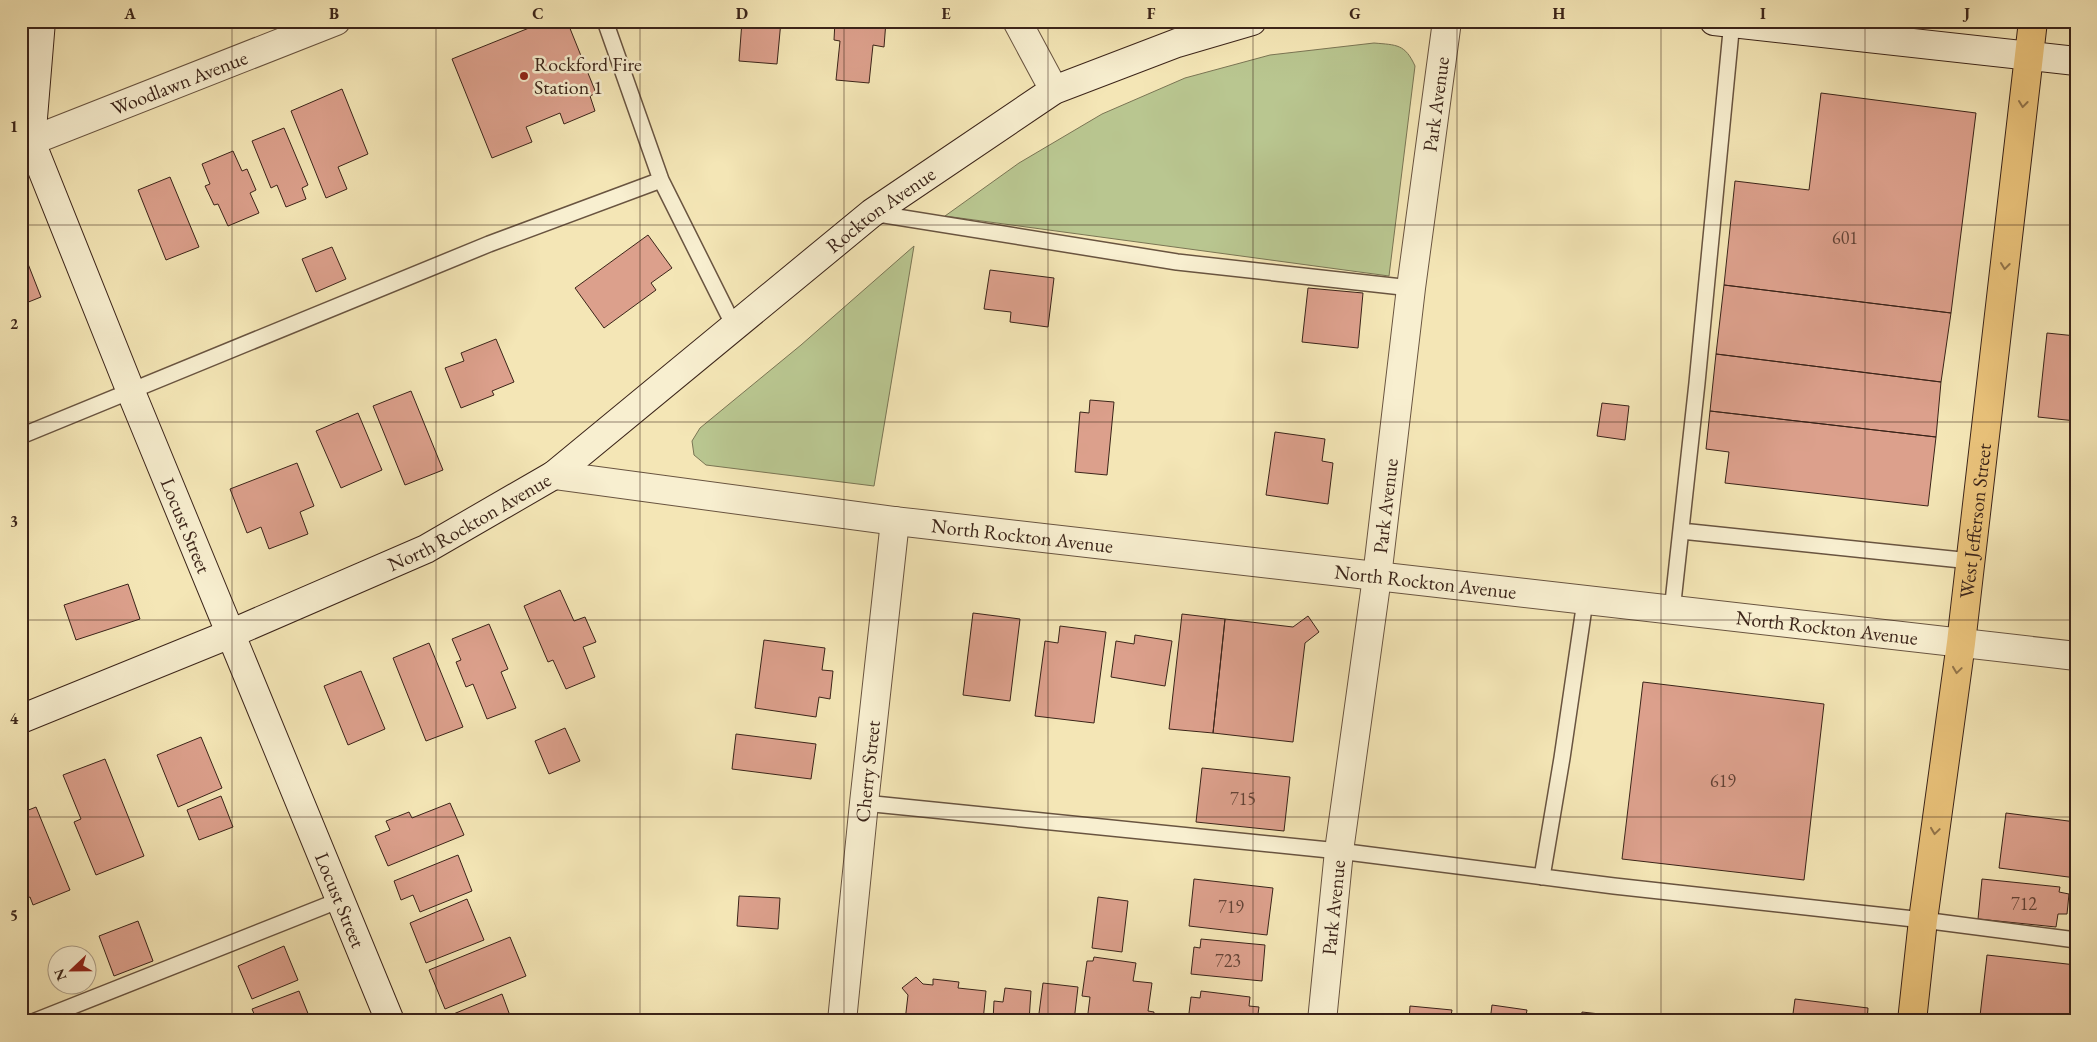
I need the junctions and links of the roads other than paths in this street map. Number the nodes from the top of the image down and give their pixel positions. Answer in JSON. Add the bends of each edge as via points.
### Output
{"nodes":[{"id":1,"x":41,"y":21,"type":"edge"},
{"id":2,"x":336,"y":21,"type":"edge"},
{"id":3,"x":605,"y":21,"type":"edge"},
{"id":4,"x":1017,"y":21,"type":"edge"},
{"id":5,"x":1252,"y":21,"type":"edge"},
{"id":6,"x":1447,"y":21,"type":"edge"},
{"id":7,"x":2033,"y":21,"type":"edge"},
{"id":8,"x":1726,"y":22,"type":"edge"},
{"id":9,"x":1858,"y":29,"type":"edge"},
{"id":10,"x":2029,"y":56,"type":"junction"},
{"id":11,"x":2076,"y":62,"type":"edge"},
{"id":12,"x":1054,"y":90,"type":"junction"},
{"id":13,"x":26,"y":144,"type":"edge"},
{"id":14,"x":661,"y":180,"type":"junction"},
{"id":15,"x":872,"y":213,"type":"junction"},
{"id":16,"x":1411,"y":288,"type":"junction"},
{"id":17,"x":734,"y":326,"type":"junction"},
{"id":18,"x":130,"y":392,"type":"junction"},
{"id":19,"x":21,"y":436,"type":"edge"},
{"id":20,"x":554,"y":475,"type":"junction"},
{"id":21,"x":895,"y":521,"type":"junction"},
{"id":22,"x":1681,"y":530,"type":"junction"},
{"id":23,"x":1971,"y":561,"type":"junction"},
{"id":24,"x":1377,"y":577,"type":"junction"},
{"id":25,"x":1585,"y":600,"type":"junction"},
{"id":26,"x":1672,"y":611,"type":"junction"},
{"id":27,"x":230,"y":634,"type":"junction"},
{"id":28,"x":1961,"y":644,"type":"junction"},
{"id":29,"x":2076,"y":656,"type":"edge"},
{"id":30,"x":21,"y":719,"type":"edge"},
{"id":31,"x":864,"y":803,"type":"junction"},
{"id":32,"x":1339,"y":851,"type":"junction"},
{"id":33,"x":1542,"y":877,"type":"junction"},
{"id":34,"x":340,"y":900,"type":"junction"},
{"id":35,"x":1923,"y":920,"type":"junction"},
{"id":36,"x":2076,"y":940,"type":"edge"},
{"id":37,"x":35,"y":1021,"type":"edge"},
{"id":38,"x":390,"y":1021,"type":"edge"},
{"id":39,"x":842,"y":1021,"type":"edge"},
{"id":40,"x":1322,"y":1021,"type":"edge"},
{"id":41,"x":1912,"y":1021,"type":"edge"}],
"edges":[{"from":1,"to":13,"type":"street","name":"Locust Street"},
{"from":2,"to":13,"type":"street","name":"Woodlawn Avenue"},
{"from":3,"to":14,"type":"lane"},
{"from":4,"to":12,"type":"street"},
{"from":5,"to":12,"type":"street","name":"Rockton Avenue","via":[[1177,43]]},
{"from":6,"to":16,"type":"street","name":"Park Avenue"},
{"from":7,"to":10,"type":"main road","name":"West Jefferson Street"},
{"from":8,"to":9,"type":"street"},
{"from":8,"to":22,"type":"lane","via":[[1697,383]]},
{"from":9,"to":10,"type":"street"},
{"from":10,"to":11,"type":"street"},
{"from":10,"to":23,"type":"main road","name":"West Jefferson Street","one_way":true},
{"from":12,"to":15,"type":"street","name":"Rockton Avenue"},
{"from":13,"to":18,"type":"street","name":"Locust Street"},
{"from":14,"to":17,"type":"lane"},
{"from":14,"to":18,"type":"lane","via":[[489,244]]},
{"from":15,"to":16,"type":"lane","via":[[1177,262]]},
{"from":15,"to":17,"type":"street","name":"Rockton Avenue"},
{"from":16,"to":24,"type":"street","name":"Park Avenue"},
{"from":17,"to":20,"type":"street","name":"Rockton Avenue"},
{"from":18,"to":19,"type":"lane"},
{"from":18,"to":27,"type":"street","name":"Locust Street"},
{"from":20,"to":21,"type":"street","name":"North Rockton Avenue"},
{"from":20,"to":27,"type":"street","name":"North Rockton Avenue","via":[[426,549]]},
{"from":21,"to":24,"type":"street","name":"North Rockton Avenue"},
{"from":21,"to":31,"type":"street","name":"Cherry Street"},
{"from":22,"to":23,"type":"lane"},
{"from":22,"to":26,"type":"lane"},
{"from":23,"to":28,"type":"main road","name":"West Jefferson Street"},
{"from":24,"to":25,"type":"street","name":"North Rockton Avenue"},
{"from":24,"to":32,"type":"street","name":"Park Avenue"},
{"from":25,"to":26,"type":"street","name":"North Rockton Avenue"},
{"from":25,"to":33,"type":"lane"},
{"from":26,"to":28,"type":"street","name":"North Rockton Avenue"},
{"from":27,"to":30,"type":"street","name":"North Rockton Avenue"},
{"from":27,"to":34,"type":"street","name":"Locust Street"},
{"from":28,"to":29,"type":"street","name":"North Rockton Avenue"},
{"from":28,"to":35,"type":"main road","name":"West Jefferson Street","one_way":true},
{"from":31,"to":32,"type":"lane"},
{"from":31,"to":39,"type":"street","name":"Cherry Street"},
{"from":32,"to":33,"type":"lane"},
{"from":32,"to":40,"type":"street","name":"Park Avenue"},
{"from":33,"to":35,"type":"lane"},
{"from":34,"to":37,"type":"lane"},
{"from":34,"to":38,"type":"street","name":"Locust Street"},
{"from":35,"to":36,"type":"lane"},
{"from":35,"to":41,"type":"main road","name":"West Jefferson Street"}]}
